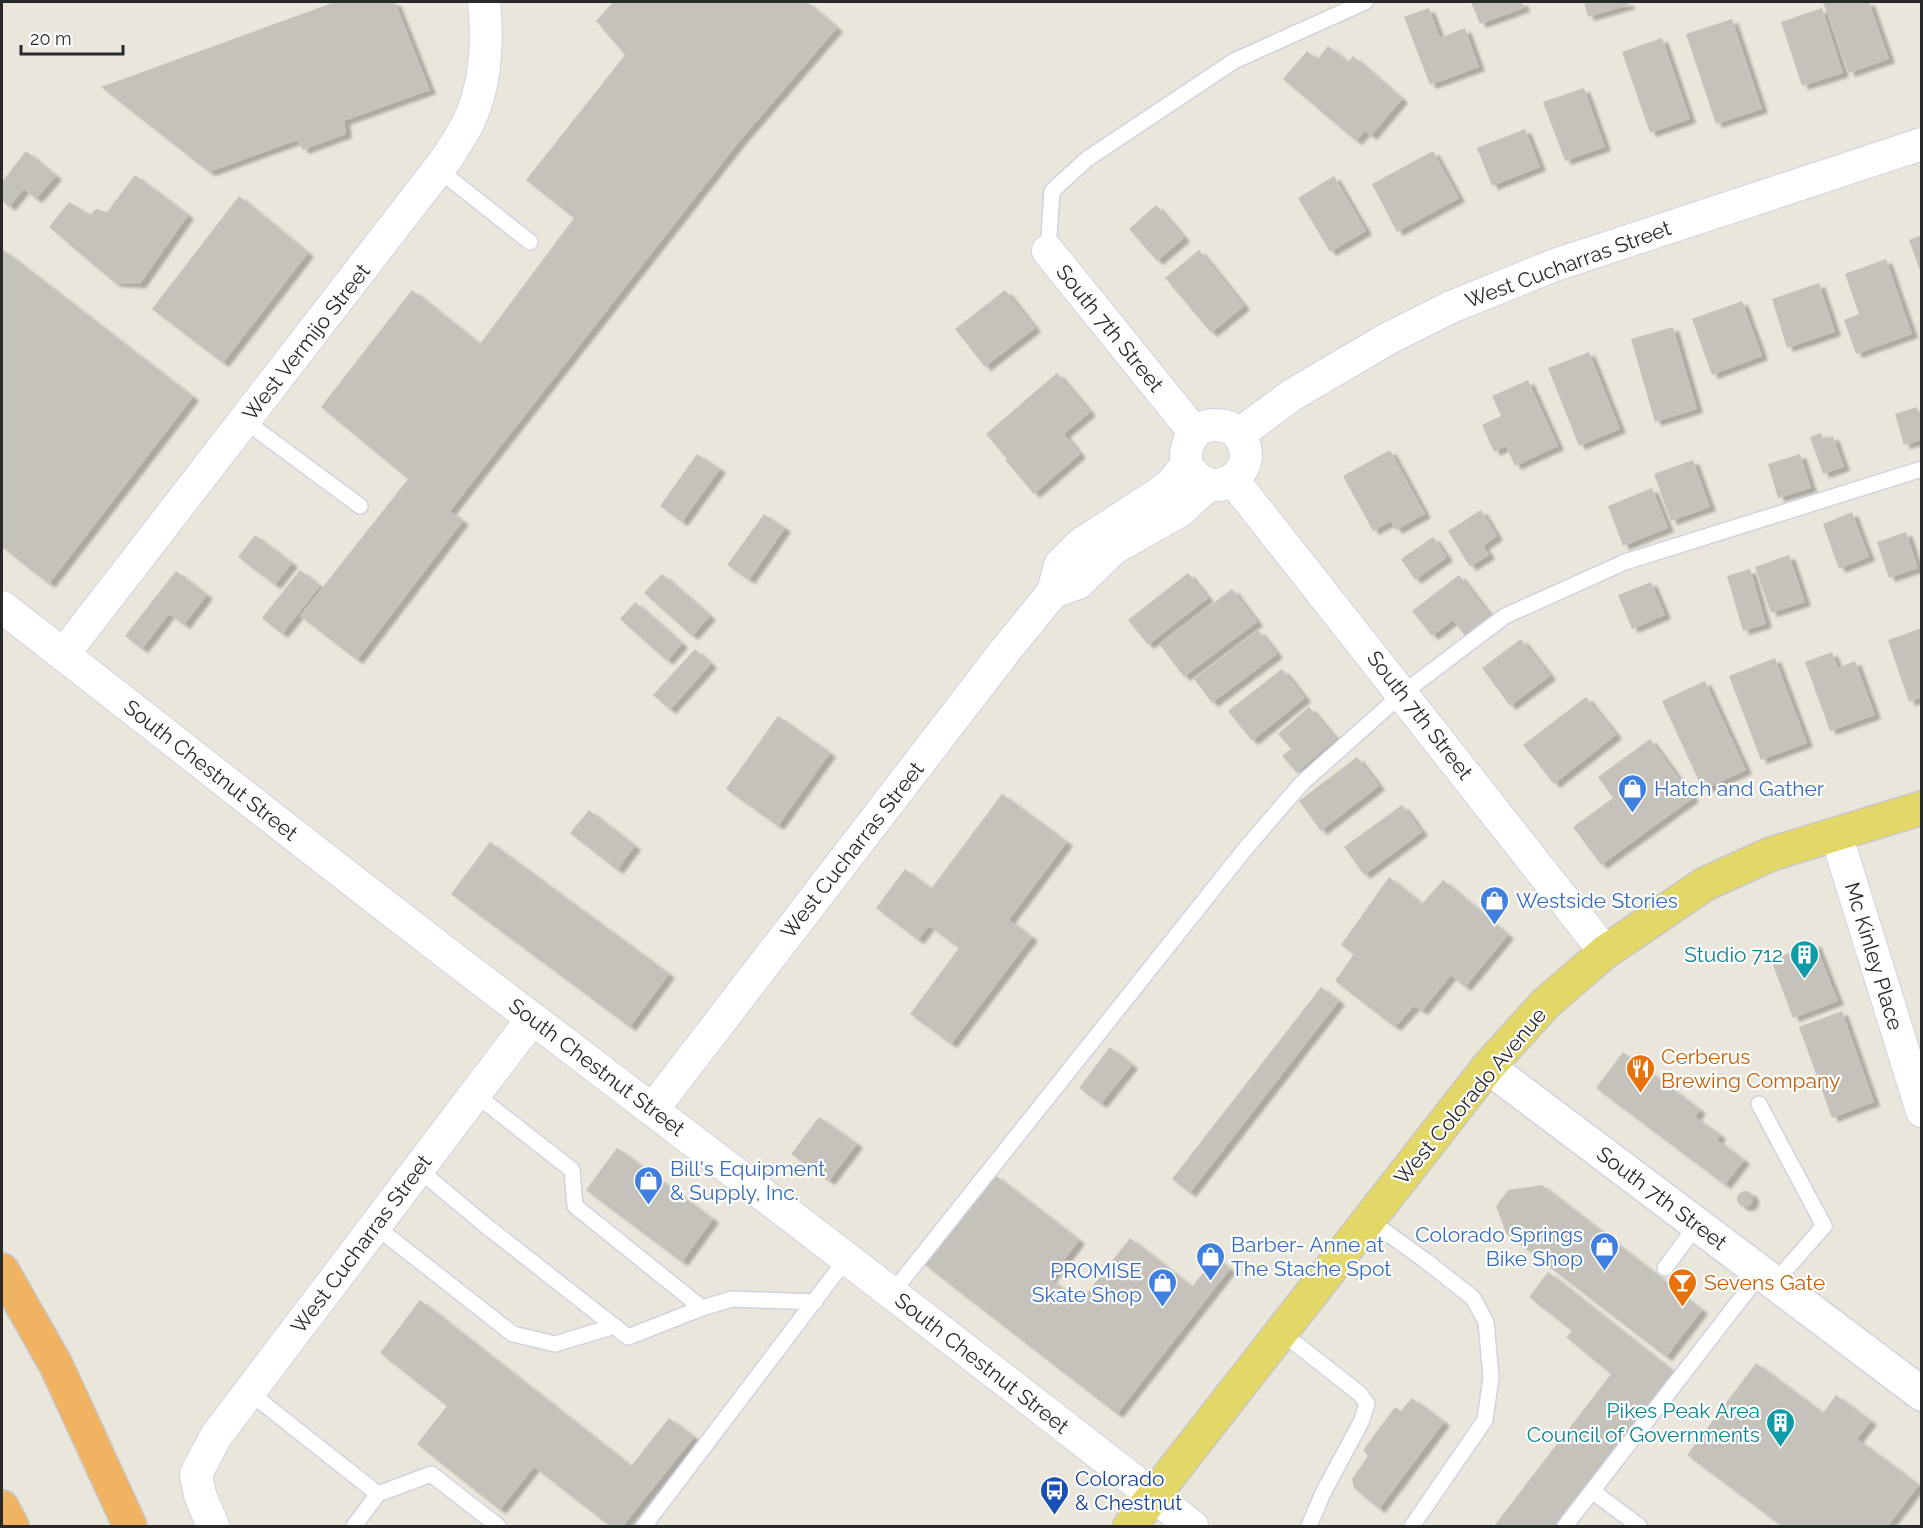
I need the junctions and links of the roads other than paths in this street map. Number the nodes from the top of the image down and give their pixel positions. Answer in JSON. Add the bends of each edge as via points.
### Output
{"nodes":[{"id":1,"x":484,"y":2,"type":"edge"},
{"id":2,"x":1365,"y":2,"type":"edge"},
{"id":3,"x":1922,"y":144,"type":"edge"},
{"id":4,"x":439,"y":170,"type":"junction"},
{"id":5,"x":530,"y":242,"type":"dead end"},
{"id":6,"x":1048,"y":251,"type":"joint"},
{"id":7,"x":245,"y":421,"type":"junction"},
{"id":8,"x":1195,"y":433,"type":"junction"},
{"id":9,"x":1239,"y":435,"type":"junction"},
{"id":10,"x":1922,"y":469,"type":"edge"},
{"id":11,"x":1210,"y":476,"type":"junction"},
{"id":12,"x":360,"y":506,"type":"dead end"},
{"id":13,"x":2,"y":607,"type":"edge"},
{"id":14,"x":63,"y":655,"type":"junction"},
{"id":15,"x":1403,"y":693,"type":"junction"},
{"id":16,"x":1922,"y":808,"type":"edge"},
{"id":17,"x":1836,"y":834,"type":"junction"},
{"id":18,"x":1605,"y":952,"type":"junction"},
{"id":19,"x":532,"y":1019,"type":"junction"},
{"id":20,"x":1488,"y":1067,"type":"junction"},
{"id":21,"x":475,"y":1094,"type":"junction"},
{"id":22,"x":1759,"y":1104,"type":"dead end"},
{"id":23,"x":653,"y":1109,"type":"junction"},
{"id":24,"x":1922,"y":1111,"type":"edge"},
{"id":25,"x":418,"y":1169,"type":"junction"},
{"id":26,"x":1369,"y":1220,"type":"junction"},
{"id":27,"x":1698,"y":1225,"type":"junction"},
{"id":28,"x":375,"y":1226,"type":"junction"},
{"id":29,"x":847,"y":1258,"type":"junction"},
{"id":30,"x":1665,"y":1268,"type":"dead end"},
{"id":31,"x":2,"y":1270,"type":"edge"},
{"id":32,"x":1767,"y":1278,"type":"junction"},
{"id":33,"x":892,"y":1293,"type":"junction"},
{"id":34,"x":815,"y":1302,"type":"junction"},
{"id":35,"x":702,"y":1308,"type":"junction"},
{"id":36,"x":615,"y":1326,"type":"junction"},
{"id":37,"x":1281,"y":1332,"type":"junction"},
{"id":38,"x":249,"y":1392,"type":"junction"},
{"id":39,"x":1922,"y":1395,"type":"edge"},
{"id":40,"x":1592,"y":1491,"type":"junction"},
{"id":41,"x":378,"y":1494,"type":"junction"},
{"id":42,"x":1153,"y":1496,"type":"junction"},
{"id":43,"x":2,"y":1507,"type":"edge"},
{"id":44,"x":12,"y":1527,"type":"edge"},
{"id":45,"x":130,"y":1527,"type":"edge"},
{"id":46,"x":213,"y":1527,"type":"edge"},
{"id":47,"x":354,"y":1527,"type":"edge"},
{"id":48,"x":498,"y":1527,"type":"edge"},
{"id":49,"x":644,"y":1527,"type":"edge"},
{"id":50,"x":1130,"y":1527,"type":"edge"},
{"id":51,"x":1192,"y":1527,"type":"edge"},
{"id":52,"x":1309,"y":1527,"type":"edge"},
{"id":53,"x":1412,"y":1527,"type":"edge"},
{"id":54,"x":1565,"y":1527,"type":"edge"},
{"id":55,"x":1638,"y":1527,"type":"edge"}],
"edges":[{"from":1,"to":4,"type":"street","name":"West Vermijo Street","via":[[487,35],[476,102]]},
{"from":2,"to":6,"type":"lane","via":[[1234,61],[1087,159],[1052,191]]},
{"from":3,"to":9,"type":"street","name":"West Cucharras Street","via":[[1555,265],[1450,307],[1292,395]]},
{"from":4,"to":5,"type":"lane"},
{"from":4,"to":7,"type":"street","name":"West Vermijo Street"},
{"from":6,"to":8,"type":"street","name":"South 7th Street"},
{"from":7,"to":12,"type":"lane"},
{"from":7,"to":14,"type":"street","name":"West Vermijo Street"},
{"from":8,"to":9,"type":"street","via":[[1203,427],[1222,425]]},
{"from":8,"to":11,"type":"street","name":"West Cucharras Street","via":[[1186,448]]},
{"from":9,"to":11,"type":"street","name":"West Cucharras Street","via":[[1246,453],[1241,473]]},
{"from":10,"to":15,"type":"lane","via":[[1624,562],[1505,616]]},
{"from":11,"to":15,"type":"street","name":"South 7th Street"},
{"from":11,"to":23,"type":"street","name":"West Cucharras Street","via":[[1171,484],[1081,544],[1060,566],[1053,592]]},
{"from":13,"to":14,"type":"street","name":"South Chestnut Street"},
{"from":14,"to":19,"type":"street","name":"South Chestnut Street"},
{"from":15,"to":18,"type":"street","name":"South 7th Street"},
{"from":15,"to":33,"type":"lane","via":[[1301,784],[1246,848]]},
{"from":16,"to":17,"type":"main road","name":"West Colorado Avenue"},
{"from":17,"to":18,"type":"main road","name":"West Colorado Avenue","via":[[1771,854],[1705,884]]},
{"from":17,"to":24,"type":"street","name":"Mc Kinley Place"},
{"from":18,"to":20,"type":"main road","name":"West Colorado Avenue","via":[[1545,1004]]},
{"from":19,"to":21,"type":"street","name":"West Cucharras Street"},
{"from":19,"to":23,"type":"street","name":"South Chestnut Street"},
{"from":20,"to":26,"type":"main road","name":"West Colorado Avenue"},
{"from":20,"to":27,"type":"street","name":"South 7th Street"},
{"from":21,"to":25,"type":"street","name":"West Cucharras Street"},
{"from":21,"to":35,"type":"lane","via":[[572,1170],[575,1206]]},
{"from":22,"to":32,"type":"lane","via":[[1824,1226]]},
{"from":23,"to":29,"type":"street","name":"South Chestnut Street"},
{"from":25,"to":28,"type":"street","name":"West Cucharras Street"},
{"from":25,"to":36,"type":"lane"},
{"from":26,"to":37,"type":"main road","name":"West Colorado Avenue"},
{"from":26,"to":53,"type":"lane","via":[[1473,1298],[1486,1322],[1491,1377],[1485,1420]]},
{"from":27,"to":30,"type":"lane"},
{"from":27,"to":32,"type":"street","name":"South 7th Street"},
{"from":28,"to":36,"type":"lane","via":[[513,1334],[555,1344]]},
{"from":28,"to":38,"type":"street","name":"West Cucharras Street"},
{"from":29,"to":33,"type":"street","name":"South Chestnut Street"},
{"from":29,"to":34,"type":"lane"},
{"from":31,"to":45,"type":"highway","via":[[56,1365]]},
{"from":32,"to":39,"type":"street","name":"South 7th Street"},
{"from":32,"to":40,"type":"lane"},
{"from":33,"to":42,"type":"street","name":"South Chestnut Street"},
{"from":34,"to":35,"type":"lane","via":[[732,1299]]},
{"from":34,"to":49,"type":"lane"},
{"from":35,"to":36,"type":"lane","via":[[628,1337]]},
{"from":37,"to":42,"type":"main road","name":"West Colorado Avenue"},
{"from":37,"to":52,"type":"lane","via":[[1365,1398],[1367,1404]]},
{"from":38,"to":41,"type":"lane"},
{"from":38,"to":46,"type":"street","name":"West Cucharras Street","via":[[216,1436],[196,1474]]},
{"from":40,"to":54,"type":"lane"},
{"from":40,"to":55,"type":"lane"},
{"from":41,"to":47,"type":"lane"},
{"from":41,"to":48,"type":"lane","via":[[431,1474]]},
{"from":42,"to":50,"type":"main road","name":"West Colorado Avenue"},
{"from":42,"to":51,"type":"street","name":"South Chestnut Street"},
{"from":43,"to":44,"type":"highway"}]}
